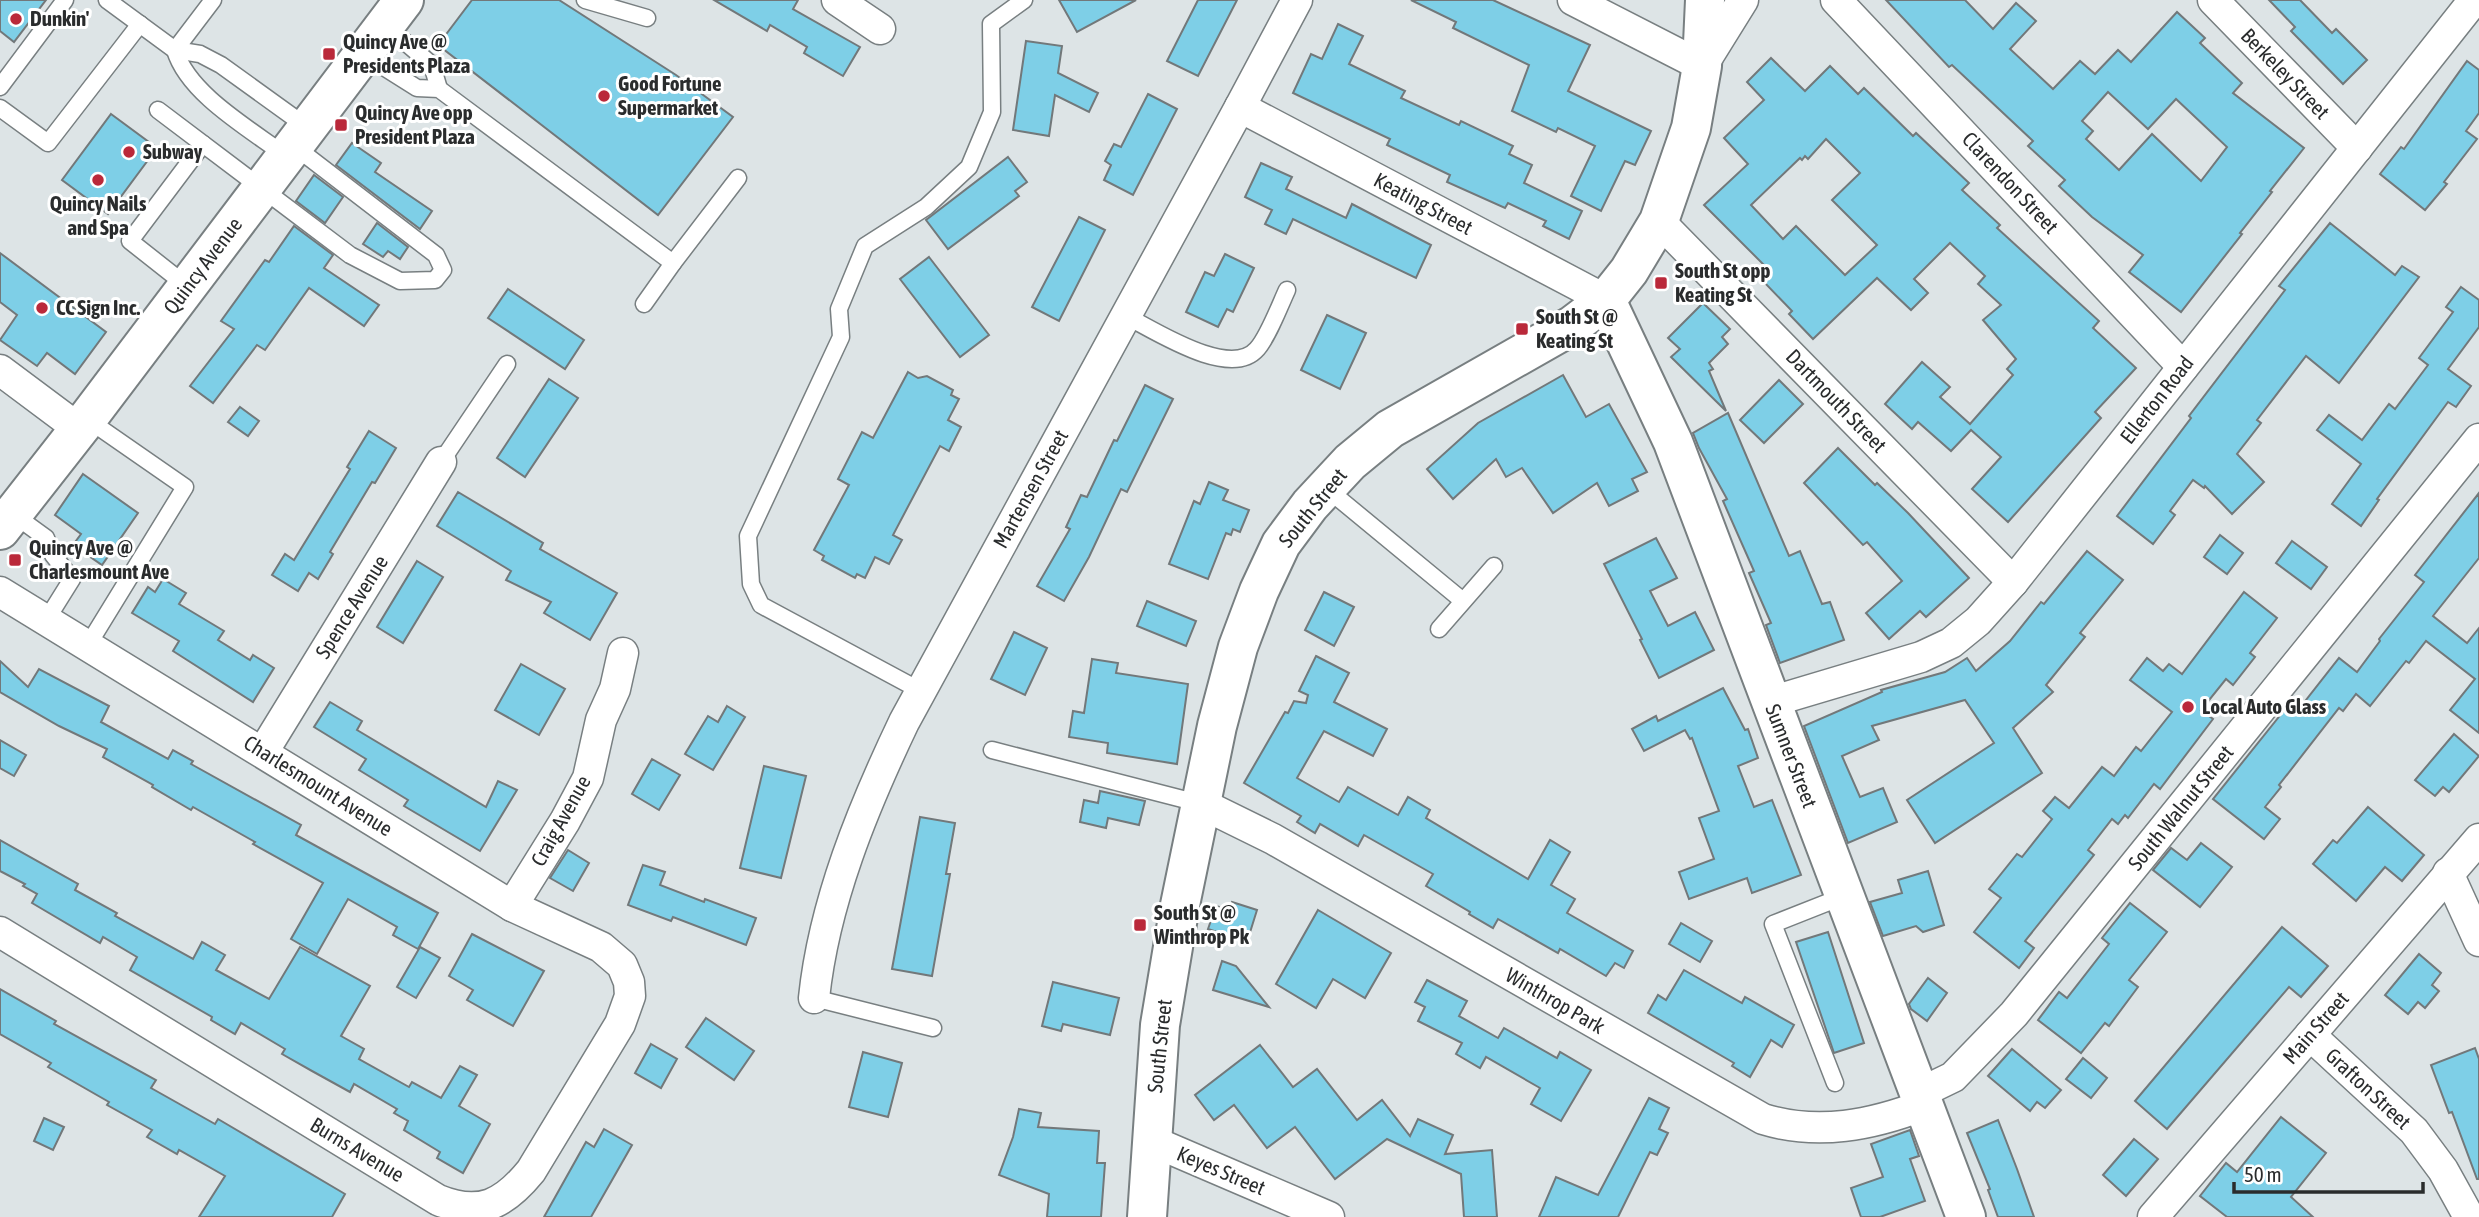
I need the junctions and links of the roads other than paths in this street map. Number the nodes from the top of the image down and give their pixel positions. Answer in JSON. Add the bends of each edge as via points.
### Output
{"nodes":[{"id":1,"x":65,"y":0,"type":"edge"},
{"id":2,"x":107,"y":0,"type":"edge"},
{"id":3,"x":214,"y":0,"type":"edge"},
{"id":4,"x":585,"y":0,"type":"edge"},
{"id":5,"x":837,"y":0,"type":"edge"},
{"id":6,"x":1024,"y":0,"type":"edge"},
{"id":7,"x":1297,"y":0,"type":"edge"},
{"id":8,"x":1573,"y":0,"type":"edge"},
{"id":9,"x":1705,"y":0,"type":"edge"},
{"id":10,"x":1743,"y":0,"type":"edge"},
{"id":11,"x":1836,"y":0,"type":"edge"},
{"id":12,"x":2213,"y":0,"type":"edge"},
{"id":13,"x":2474,"y":0,"type":"edge"},
{"id":14,"x":647,"y":18,"type":"dead end"},
{"id":15,"x":140,"y":24,"type":"junction"},
{"id":16,"x":384,"y":26,"type":"edge"},
{"id":17,"x":880,"y":29,"type":"dead end"},
{"id":18,"x":175,"y":50,"type":"junction"},
{"id":19,"x":1702,"y":66,"type":"junction"},
{"id":20,"x":0,"y":87,"type":"edge"},
{"id":21,"x":439,"y":89,"type":"junction"},
{"id":22,"x":1240,"y":107,"type":"junction"},
{"id":23,"x":0,"y":108,"type":"edge"},
{"id":24,"x":158,"y":110,"type":"dead end"},
{"id":25,"x":296,"y":143,"type":"junction"},
{"id":26,"x":203,"y":144,"type":"junction"},
{"id":27,"x":2357,"y":148,"type":"junction"},
{"id":28,"x":738,"y":178,"type":"dead end"},
{"id":29,"x":262,"y":187,"type":"junction"},
{"id":30,"x":1659,"y":221,"type":"junction"},
{"id":31,"x":673,"y":263,"type":"junction"},
{"id":32,"x":187,"y":286,"type":"junction"},
{"id":33,"x":1287,"y":290,"type":"dead end"},
{"id":34,"x":1606,"y":300,"type":"junction"},
{"id":35,"x":644,"y":304,"type":"dead end"},
{"id":36,"x":1126,"y":316,"type":"junction"},
{"id":37,"x":507,"y":364,"type":"dead end"},
{"id":38,"x":2183,"y":367,"type":"junction"},
{"id":39,"x":0,"y":370,"type":"edge"},
{"id":40,"x":83,"y":424,"type":"junction"},
{"id":41,"x":2479,"y":439,"type":"edge"},
{"id":42,"x":441,"y":463,"type":"joint"},
{"id":43,"x":1326,"y":488,"type":"junction"},
{"id":44,"x":7,"y":522,"type":"edge"},
{"id":45,"x":1493,"y":566,"type":"dead end"},
{"id":46,"x":2013,"y":582,"type":"junction"},
{"id":47,"x":0,"y":592,"type":"edge"},
{"id":48,"x":1463,"y":601,"type":"junction"},
{"id":49,"x":47,"y":619,"type":"junction"},
{"id":50,"x":1439,"y":629,"type":"dead end"},
{"id":51,"x":88,"y":645,"type":"junction"},
{"id":52,"x":623,"y":653,"type":"dead end"},
{"id":53,"x":921,"y":691,"type":"junction"},
{"id":54,"x":1770,"y":702,"type":"junction"},
{"id":55,"x":992,"y":750,"type":"dead end"},
{"id":56,"x":263,"y":752,"type":"junction"},
{"id":57,"x":1202,"y":804,"type":"junction"},
{"id":58,"x":2479,"y":839,"type":"edge"},
{"id":59,"x":2448,"y":873,"type":"junction"},
{"id":60,"x":1844,"y":896,"type":"junction"},
{"id":61,"x":512,"y":906,"type":"junction"},
{"id":62,"x":0,"y":932,"type":"edge"},
{"id":63,"x":2479,"y":941,"type":"edge"},
{"id":64,"x":629,"y":982,"type":"joint"},
{"id":65,"x":814,"y":998,"type":"joint"},
{"id":66,"x":933,"y":1028,"type":"dead end"},
{"id":67,"x":2310,"y":1035,"type":"junction"},
{"id":68,"x":1835,"y":1083,"type":"dead end"},
{"id":69,"x":1922,"y":1099,"type":"junction"},
{"id":70,"x":1152,"y":1141,"type":"junction"},
{"id":71,"x":1147,"y":1217,"type":"edge"},
{"id":72,"x":1329,"y":1217,"type":"edge"},
{"id":73,"x":1966,"y":1217,"type":"edge"},
{"id":74,"x":2152,"y":1217,"type":"edge"},
{"id":75,"x":2469,"y":1217,"type":"edge"}],
"edges":[{"from":1,"to":20,"type":"lane","via":[[24,42]]},
{"from":2,"to":15,"type":"lane"},
{"from":3,"to":18,"type":"lane"},
{"from":4,"to":14,"type":"lane"},
{"from":5,"to":17,"type":"street"},
{"from":6,"to":53,"type":"lane","via":[[991,24],[992,112],[969,167],[926,207],[865,246],[839,309],[841,337],[748,536],[751,584],[761,605]]},
{"from":7,"to":22,"type":"street","name":"Martensen Street"},
{"from":8,"to":19,"type":"street"},
{"from":9,"to":19,"type":"street"},
{"from":10,"to":19,"type":"street","name":"South Street"},
{"from":11,"to":38,"type":"street","name":"Clarendon Street"},
{"from":12,"to":27,"type":"street","name":"Berkeley Street"},
{"from":13,"to":27,"type":"street","name":"Ellerton Road"},
{"from":15,"to":18,"type":"lane"},
{"from":15,"to":23,"type":"lane","via":[[48,143]]},
{"from":16,"to":21,"type":"lane","via":[[432,65]]},
{"from":16,"to":21,"type":"lane","via":[[416,88]]},
{"from":16,"to":25,"type":"street","name":"Quincy Avenue"},
{"from":18,"to":25,"type":"lane","via":[[211,58]]},
{"from":18,"to":25,"type":"lane","via":[[184,72],[200,91]]},
{"from":19,"to":30,"type":"street","name":"South Street","via":[[1691,128]]},
{"from":21,"to":31,"type":"lane"},
{"from":22,"to":34,"type":"street","name":"Keating Street"},
{"from":22,"to":36,"type":"street","name":"Martensen Street"},
{"from":24,"to":26,"type":"lane"},
{"from":25,"to":29,"type":"street","name":"Quincy Avenue"},
{"from":25,"to":29,"type":"lane","via":[[436,256],[443,270],[435,280],[400,281],[350,255]]},
{"from":26,"to":29,"type":"lane"},
{"from":26,"to":32,"type":"lane","via":[[130,241]]},
{"from":27,"to":38,"type":"street","name":"Ellerton Road"},
{"from":28,"to":31,"type":"lane"},
{"from":29,"to":32,"type":"street","name":"Quincy Avenue"},
{"from":30,"to":34,"type":"street","name":"South Street"},
{"from":30,"to":46,"type":"street","name":"Dartmouth Street"},
{"from":31,"to":35,"type":"lane"},
{"from":32,"to":40,"type":"street","name":"Quincy Avenue"},
{"from":33,"to":36,"type":"lane","via":[[1258,348],[1234,359],[1195,351]]},
{"from":34,"to":43,"type":"street","name":"South Street","via":[[1511,362],[1390,429]]},
{"from":34,"to":54,"type":"street","name":"Sumner Street","via":[[1673,442]]},
{"from":36,"to":53,"type":"street","name":"Martensen Street"},
{"from":37,"to":42,"type":"lane"},
{"from":38,"to":46,"type":"street","name":"Ellerton Road"},
{"from":39,"to":40,"type":"street"},
{"from":40,"to":44,"type":"street","name":"Quincy Avenue"},
{"from":40,"to":51,"type":"lane","via":[[185,487]]},
{"from":41,"to":69,"type":"street","name":"South Walnut Street","via":[[2014,1014],[1958,1072]]},
{"from":42,"to":56,"type":"street","name":"Spence Avenue"},
{"from":43,"to":48,"type":"lane"},
{"from":43,"to":57,"type":"street","name":"South Street","via":[[1281,544],[1259,591],[1220,713]]},
{"from":44,"to":49,"type":"lane","via":[[46,538],[72,579]]},
{"from":45,"to":48,"type":"lane"},
{"from":46,"to":54,"type":"street","name":"Ellerton Road","via":[[1951,643],[1921,657]]},
{"from":47,"to":49,"type":"street","name":"Charlesmount Avenue"},
{"from":48,"to":50,"type":"lane"},
{"from":49,"to":51,"type":"street","name":"Charlesmount Avenue"},
{"from":51,"to":56,"type":"street","name":"Charlesmount Avenue"},
{"from":52,"to":61,"type":"street","name":"Craig Avenue","via":[[588,778]]},
{"from":53,"to":65,"type":"street","name":"Martensen Street","via":[[854,841],[823,942]]},
{"from":54,"to":60,"type":"street","name":"Sumner Street"},
{"from":55,"to":57,"type":"lane"},
{"from":56,"to":61,"type":"street","name":"Charlesmount Avenue"},
{"from":57,"to":69,"type":"street","name":"Winthrop Park","via":[[1273,839],[1763,1119],[1801,1128],[1843,1127],[1894,1117]]},
{"from":57,"to":70,"type":"street","name":"South Street","via":[[1160,1025]]},
{"from":58,"to":59,"type":"street","name":"Main Street"},
{"from":59,"to":63,"type":"street"},
{"from":59,"to":67,"type":"street","name":"Main Street"},
{"from":60,"to":68,"type":"lane","via":[[1773,924]]},
{"from":60,"to":69,"type":"street","name":"Sumner Street"},
{"from":61,"to":64,"type":"street","name":"Charlesmount Avenue","via":[[601,947],[622,965]]},
{"from":62,"to":64,"type":"street","name":"Burns Avenue","via":[[426,1193],[456,1207],[488,1206],[507,1196],[531,1171],[620,1024],[630,996]]},
{"from":65,"to":66,"type":"lane"},
{"from":67,"to":74,"type":"street","name":"Main Street"},
{"from":67,"to":75,"type":"street","name":"Grafton Street","via":[[2414,1131]]},
{"from":69,"to":73,"type":"street","name":"Sumner Street"},
{"from":70,"to":71,"type":"street","name":"South Street"},
{"from":70,"to":72,"type":"street","name":"Keyes Street"}]}
